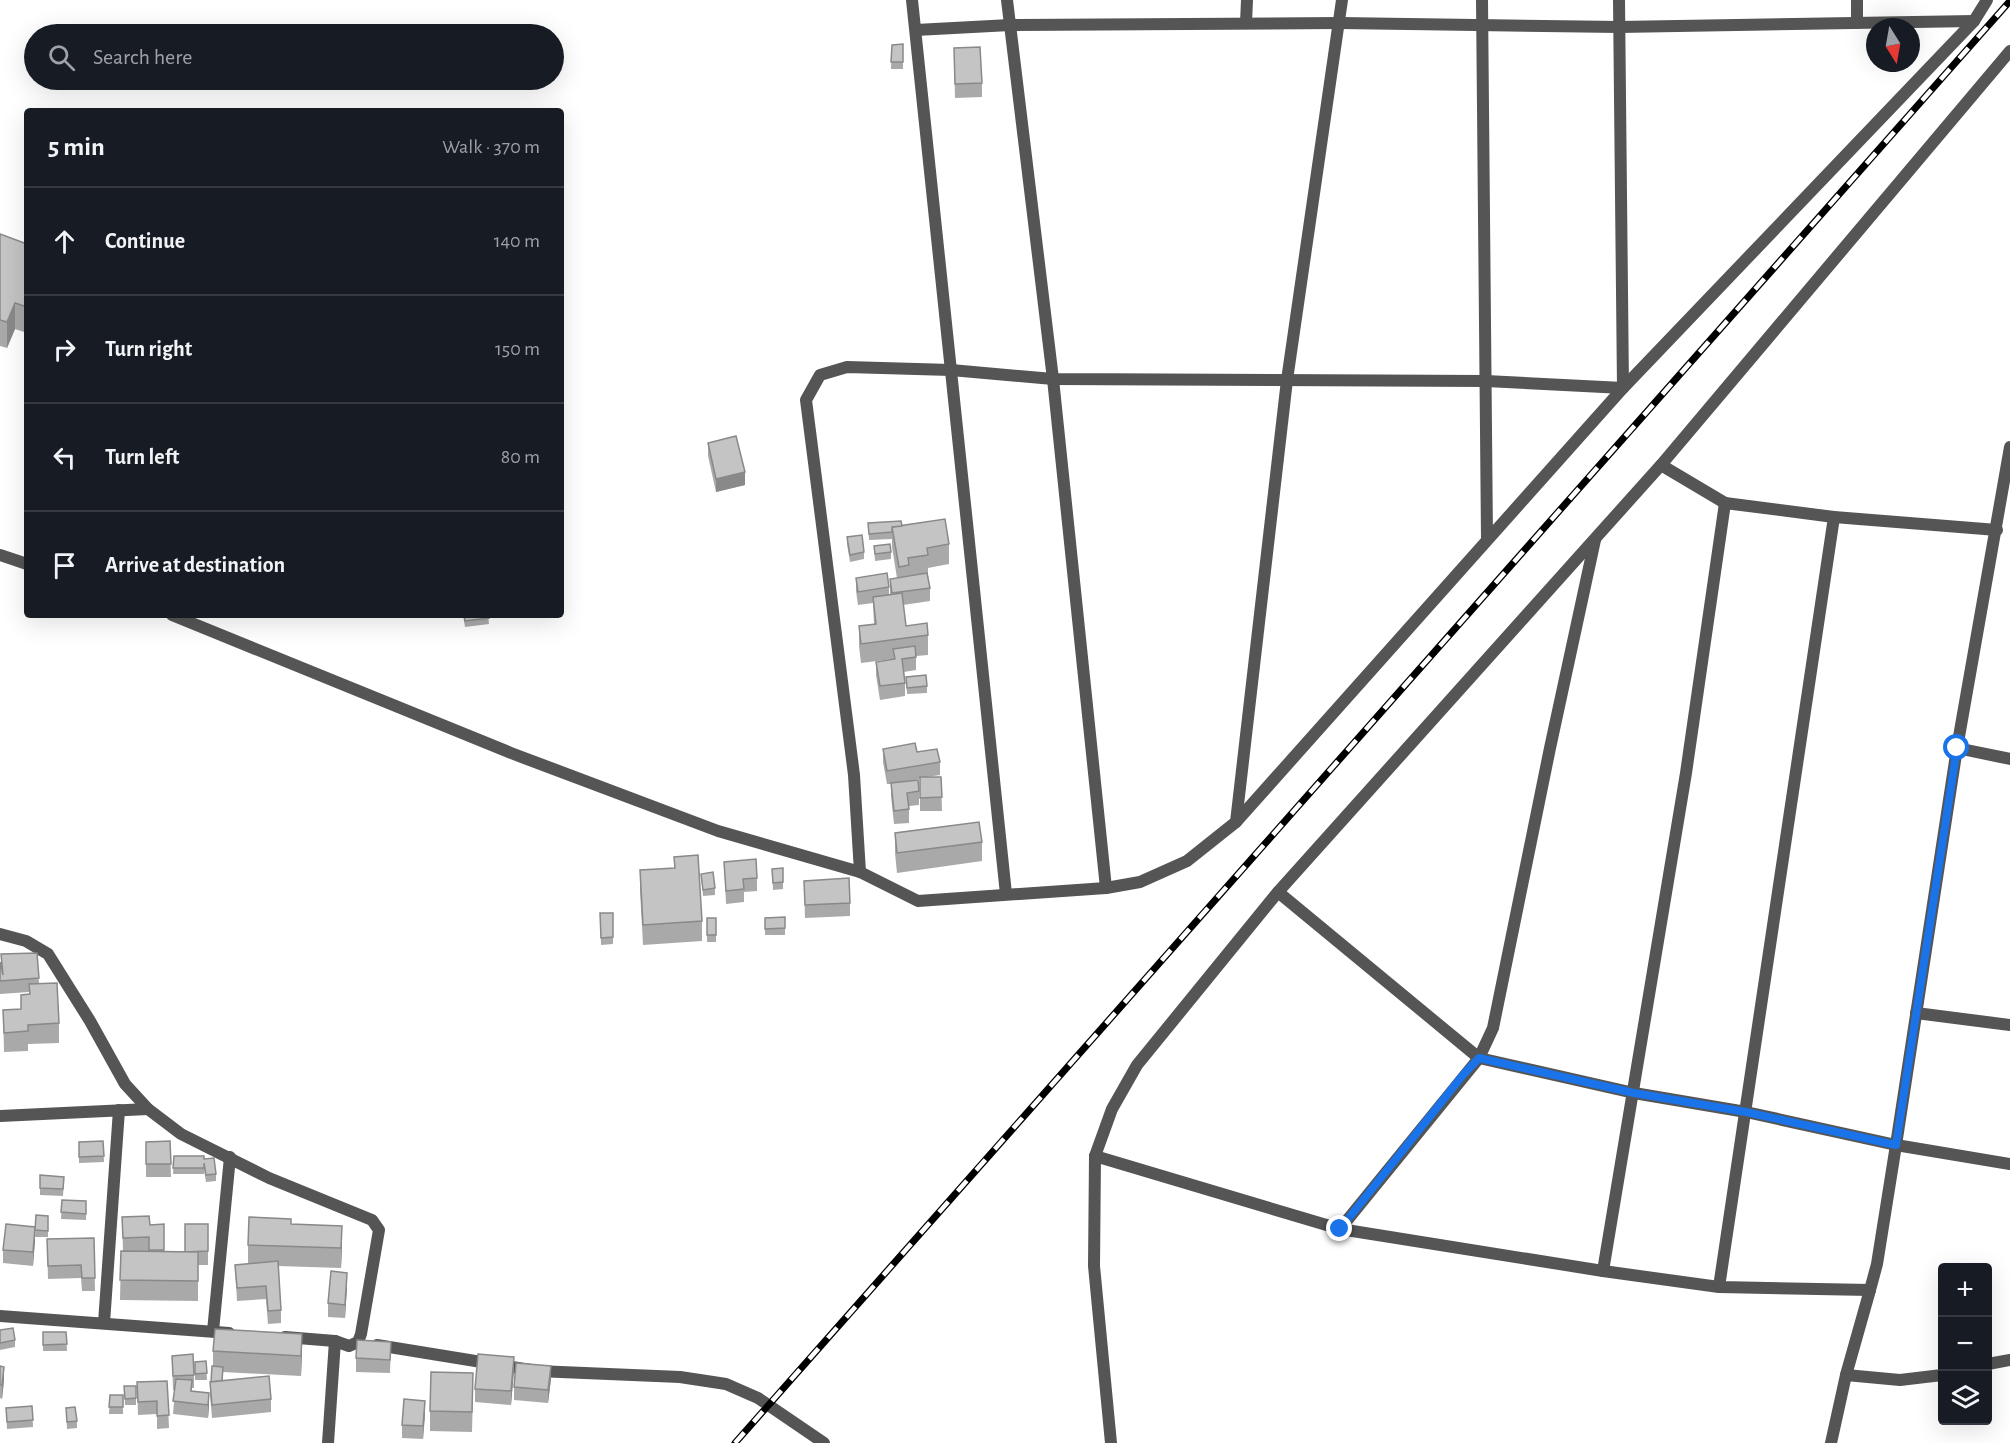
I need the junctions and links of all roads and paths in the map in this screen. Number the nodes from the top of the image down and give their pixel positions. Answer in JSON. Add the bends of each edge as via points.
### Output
{"nodes":[{"id":1,"x":912,"y":0,"type":"edge"},
{"id":2,"x":1007,"y":0,"type":"edge"},
{"id":3,"x":1247,"y":0,"type":"edge"},
{"id":4,"x":1342,"y":0,"type":"edge"},
{"id":5,"x":1482,"y":0,"type":"edge"},
{"id":6,"x":1619,"y":0,"type":"edge"},
{"id":7,"x":1857,"y":0,"type":"edge"},
{"id":8,"x":1987,"y":0,"type":"edge"},
{"id":9,"x":1974,"y":21,"type":"junction"},
{"id":10,"x":1340,"y":22,"type":"junction"},
{"id":11,"x":1245,"y":23,"type":"junction"},
{"id":12,"x":1857,"y":23,"type":"junction"},
{"id":13,"x":1010,"y":25,"type":"junction"},
{"id":14,"x":1482,"y":25,"type":"junction"},
{"id":15,"x":1619,"y":27,"type":"junction"},
{"id":16,"x":916,"y":30,"type":"junction"},
{"id":17,"x":2010,"y":51,"type":"edge"},
{"id":18,"x":951,"y":370,"type":"junction"},
{"id":19,"x":1053,"y":379,"type":"junction"},
{"id":20,"x":1287,"y":380,"type":"junction"},
{"id":21,"x":1486,"y":381,"type":"junction"},
{"id":22,"x":1623,"y":388,"type":"junction"},
{"id":23,"x":2010,"y":447,"type":"edge"},
{"id":24,"x":1662,"y":465,"type":"junction"},
{"id":25,"x":1725,"y":503,"type":"junction"},
{"id":26,"x":1834,"y":517,"type":"junction"},
{"id":27,"x":1997,"y":530,"type":"junction"},
{"id":28,"x":1487,"y":539,"type":"junction"},
{"id":29,"x":1595,"y":539,"type":"junction"},
{"id":30,"x":0,"y":555,"type":"edge"},
{"id":31,"x":24,"y":563,"type":"edge"},
{"id":32,"x":179,"y":618,"type":"edge"},
{"id":33,"x":1957,"y":748,"type":"junction"},
{"id":34,"x":2010,"y":759,"type":"edge"},
{"id":35,"x":1236,"y":822,"type":"junction"},
{"id":36,"x":860,"y":872,"type":"junction"},
{"id":37,"x":1106,"y":888,"type":"junction"},
{"id":38,"x":1278,"y":892,"type":"junction"},
{"id":39,"x":1006,"y":894,"type":"junction"},
{"id":40,"x":0,"y":934,"type":"edge"},
{"id":41,"x":1916,"y":1013,"type":"junction"},
{"id":42,"x":2010,"y":1025,"type":"edge"},
{"id":43,"x":1479,"y":1058,"type":"junction"},
{"id":44,"x":1634,"y":1093,"type":"junction"},
{"id":45,"x":148,"y":1109,"type":"junction"},
{"id":46,"x":119,"y":1110,"type":"junction"},
{"id":47,"x":1746,"y":1112,"type":"junction"},
{"id":48,"x":0,"y":1116,"type":"edge"},
{"id":49,"x":1896,"y":1145,"type":"junction"},
{"id":50,"x":1095,"y":1156,"type":"junction"},
{"id":51,"x":230,"y":1157,"type":"junction"},
{"id":52,"x":2010,"y":1164,"type":"edge"},
{"id":53,"x":1340,"y":1229,"type":"junction"},
{"id":54,"x":1603,"y":1271,"type":"junction"},
{"id":55,"x":1719,"y":1287,"type":"junction"},
{"id":56,"x":1870,"y":1290,"type":"junction"},
{"id":57,"x":0,"y":1316,"type":"edge"},
{"id":58,"x":104,"y":1323,"type":"junction"},
{"id":59,"x":213,"y":1331,"type":"junction"},
{"id":60,"x":247,"y":1334,"type":"edge"},
{"id":61,"x":269,"y":1336,"type":"edge"},
{"id":62,"x":335,"y":1341,"type":"junction"},
{"id":63,"x":358,"y":1342,"type":"junction"},
{"id":64,"x":2010,"y":1360,"type":"edge"},
{"id":65,"x":1992,"y":1363,"type":"edge"},
{"id":66,"x":1846,"y":1375,"type":"junction"},
{"id":67,"x":1938,"y":1375,"type":"edge"},
{"id":68,"x":328,"y":1443,"type":"edge"},
{"id":69,"x":824,"y":1443,"type":"edge"},
{"id":70,"x":1111,"y":1443,"type":"edge"},
{"id":71,"x":1831,"y":1443,"type":"edge"}],
"edges":[{"from":1,"to":16,"type":"street"},
{"from":2,"to":13,"type":"street"},
{"from":3,"to":11,"type":"street"},
{"from":4,"to":10,"type":"street"},
{"from":5,"to":14,"type":"street"},
{"from":6,"to":15,"type":"street"},
{"from":7,"to":12,"type":"street"},
{"from":8,"to":9,"type":"street"},
{"from":9,"to":12,"type":"street"},
{"from":9,"to":22,"type":"street"},
{"from":10,"to":11,"type":"street"},
{"from":10,"to":14,"type":"street"},
{"from":10,"to":20,"type":"street"},
{"from":11,"to":13,"type":"street"},
{"from":12,"to":15,"type":"street"},
{"from":13,"to":16,"type":"street"},
{"from":13,"to":19,"type":"street"},
{"from":14,"to":15,"type":"street"},
{"from":14,"to":21,"type":"street"},
{"from":15,"to":22,"type":"street"},
{"from":16,"to":18,"type":"street"},
{"from":17,"to":24,"type":"street"},
{"from":18,"to":19,"type":"street"},
{"from":18,"to":36,"type":"street","via":[[847,367],[820,375],[806,400],[854,775]]},
{"from":18,"to":39,"type":"street"},
{"from":19,"to":20,"type":"street"},
{"from":19,"to":37,"type":"street"},
{"from":20,"to":21,"type":"street"},
{"from":20,"to":35,"type":"street"},
{"from":21,"to":22,"type":"street"},
{"from":21,"to":28,"type":"street"},
{"from":22,"to":28,"type":"street"},
{"from":23,"to":27,"type":"street"},
{"from":24,"to":25,"type":"street"},
{"from":24,"to":29,"type":"street"},
{"from":25,"to":26,"type":"street"},
{"from":25,"to":44,"type":"street"},
{"from":26,"to":27,"type":"street"},
{"from":26,"to":47,"type":"street"},
{"from":27,"to":33,"type":"street"},
{"from":28,"to":35,"type":"street"},
{"from":29,"to":38,"type":"street"},
{"from":29,"to":43,"type":"street","via":[[1493,1028]]},
{"from":30,"to":31,"type":"street"},
{"from":32,"to":36,"type":"street","via":[[511,753],[718,831]]},
{"from":33,"to":34,"type":"street"},
{"from":33,"to":41,"type":"street"},
{"from":35,"to":37,"type":"street","via":[[1187,861],[1140,882]]},
{"from":36,"to":39,"type":"street","via":[[918,901]]},
{"from":37,"to":39,"type":"street"},
{"from":38,"to":43,"type":"street"},
{"from":38,"to":50,"type":"street","via":[[1137,1065],[1112,1109]]},
{"from":40,"to":45,"type":"street","via":[[26,941],[48,954],[125,1084]]},
{"from":41,"to":42,"type":"street"},
{"from":41,"to":49,"type":"street"},
{"from":43,"to":44,"type":"street"},
{"from":43,"to":53,"type":"street"},
{"from":44,"to":47,"type":"street"},
{"from":44,"to":54,"type":"street"},
{"from":45,"to":46,"type":"street"},
{"from":45,"to":51,"type":"street","via":[[181,1134]]},
{"from":46,"to":48,"type":"street"},
{"from":46,"to":58,"type":"street"},
{"from":47,"to":49,"type":"street"},
{"from":47,"to":55,"type":"street"},
{"from":49,"to":52,"type":"street"},
{"from":49,"to":56,"type":"street"},
{"from":50,"to":53,"type":"street"},
{"from":50,"to":70,"type":"street","via":[[1094,1266]]},
{"from":51,"to":59,"type":"street"},
{"from":51,"to":63,"type":"street","via":[[269,1178],[372,1220],[379,1230]]},
{"from":53,"to":54,"type":"street"},
{"from":54,"to":55,"type":"street"},
{"from":55,"to":56,"type":"street"},
{"from":56,"to":66,"type":"street"},
{"from":57,"to":58,"type":"street"},
{"from":58,"to":59,"type":"street"},
{"from":59,"to":60,"type":"street"},
{"from":61,"to":62,"type":"street"},
{"from":62,"to":63,"type":"street","via":[[350,1347]]},
{"from":62,"to":68,"type":"street"},
{"from":63,"to":69,"type":"street","via":[[537,1371],[680,1377],[726,1384],[758,1398]]},
{"from":64,"to":65,"type":"street"},
{"from":66,"to":67,"type":"street","via":[[1900,1380]]},
{"from":66,"to":71,"type":"street"}]}
